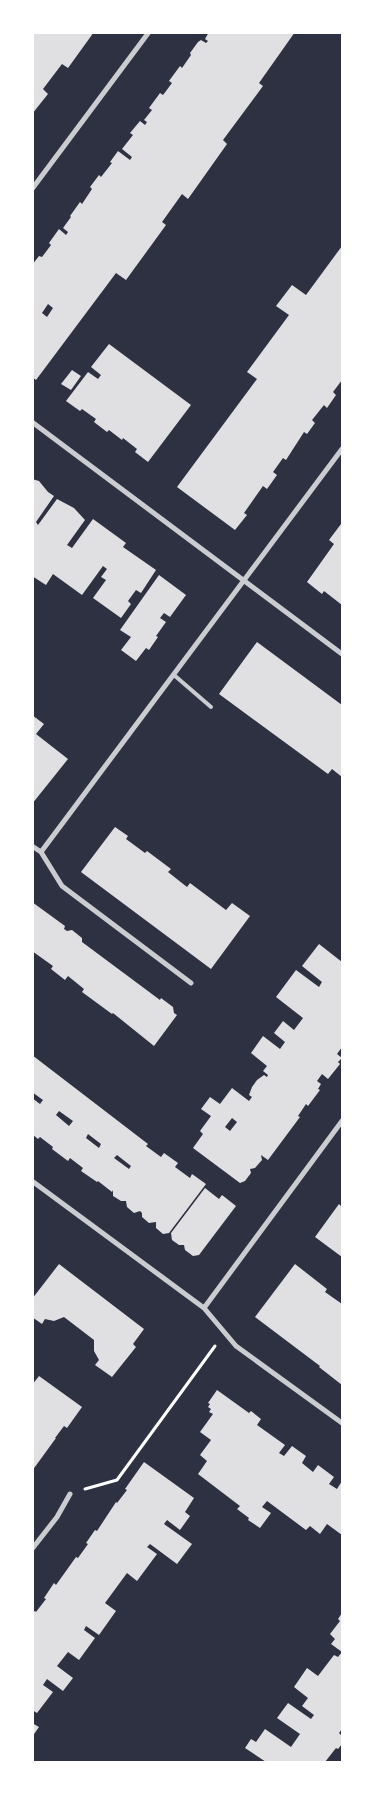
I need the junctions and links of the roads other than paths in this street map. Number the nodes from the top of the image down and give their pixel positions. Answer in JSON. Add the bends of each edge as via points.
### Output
{"nodes":[{"id":1,"x":149,"y":32,"type":"edge"},
{"id":2,"x":32,"y":189,"type":"edge"},
{"id":3,"x":32,"y":422,"type":"edge"},
{"id":4,"x":342,"y":449,"type":"edge"},
{"id":5,"x":244,"y":581,"type":"junction"},
{"id":6,"x":342,"y":654,"type":"edge"},
{"id":7,"x":174,"y":675,"type":"junction"},
{"id":8,"x":211,"y":708,"type":"dead end"},
{"id":9,"x":32,"y":846,"type":"edge"},
{"id":10,"x":41,"y":852,"type":"junction"},
{"id":11,"x":191,"y":983,"type":"dead end"},
{"id":12,"x":342,"y":1121,"type":"edge"},
{"id":13,"x":32,"y":1181,"type":"edge"},
{"id":14,"x":204,"y":1308,"type":"junction"},
{"id":15,"x":342,"y":1423,"type":"edge"},
{"id":16,"x":70,"y":1494,"type":"road end"},
{"id":17,"x":32,"y":1549,"type":"edge"}],
"edges":[{"from":1,"to":2,"type":"street"},
{"from":3,"to":5,"type":"street"},
{"from":4,"to":5,"type":"street"},
{"from":5,"to":6,"type":"street"},
{"from":5,"to":7,"type":"street"},
{"from":7,"to":8,"type":"lane"},
{"from":7,"to":10,"type":"street"},
{"from":9,"to":10,"type":"street"},
{"from":10,"to":11,"type":"street","via":[[62,886]]},
{"from":12,"to":14,"type":"street"},
{"from":13,"to":14,"type":"street"},
{"from":14,"to":15,"type":"street","via":[[236,1346]]},
{"from":16,"to":17,"type":"street"}]}
